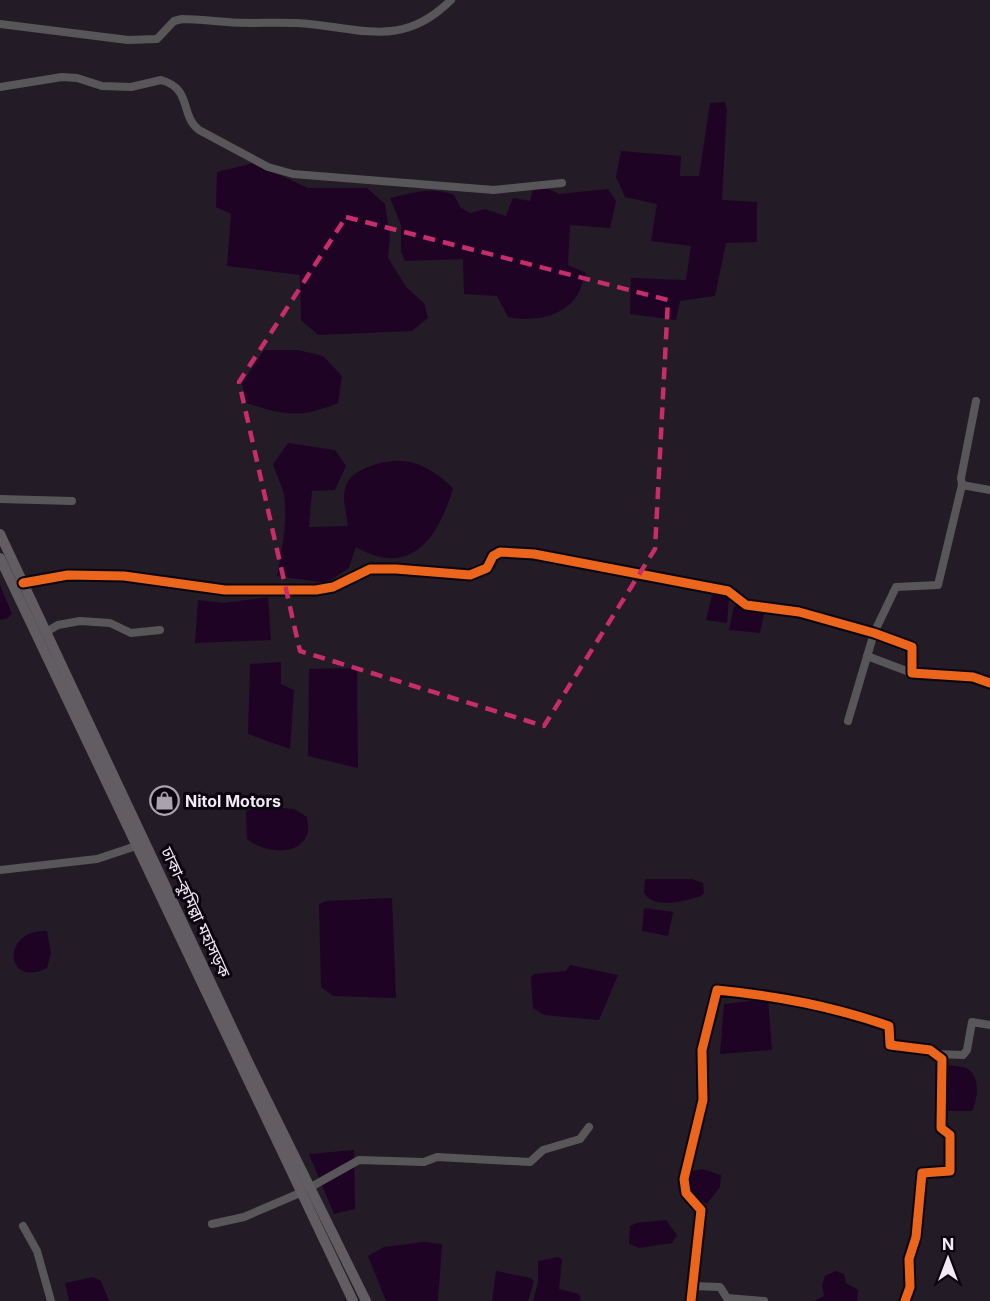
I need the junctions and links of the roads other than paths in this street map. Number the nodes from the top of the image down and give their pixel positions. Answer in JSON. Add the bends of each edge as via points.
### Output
{"nodes":[{"id":1,"x":451,"y":0,"type":"edge"},
{"id":2,"x":0,"y":24,"type":"edge"},
{"id":3,"x":0,"y":87,"type":"edge"},
{"id":4,"x":562,"y":183,"type":"dead end"},
{"id":5,"x":976,"y":401,"type":"dead end"},
{"id":6,"x":962,"y":486,"type":"junction"},
{"id":7,"x":990,"y":490,"type":"edge"},
{"id":8,"x":0,"y":499,"type":"edge"},
{"id":9,"x":72,"y":501,"type":"dead end"},
{"id":10,"x":0,"y":534,"type":"edge"},
{"id":11,"x":0,"y":558,"type":"edge"},
{"id":12,"x":23,"y":583,"type":"junction"},
{"id":13,"x":160,"y":630,"type":"dead end"},
{"id":14,"x":46,"y":632,"type":"junction"},
{"id":15,"x":874,"y":633,"type":"junction"},
{"id":16,"x":867,"y":656,"type":"junction"},
{"id":17,"x":912,"y":673,"type":"junction"},
{"id":18,"x":990,"y":683,"type":"edge"},
{"id":19,"x":848,"y":721,"type":"dead end"},
{"id":20,"x":136,"y":846,"type":"junction"},
{"id":21,"x":0,"y":870,"type":"edge"},
{"id":22,"x":990,"y":1025,"type":"edge"},
{"id":23,"x":937,"y":1054,"type":"junction"},
{"id":24,"x":589,"y":1127,"type":"dead end"},
{"id":25,"x":311,"y":1187,"type":"junction"},
{"id":26,"x":300,"y":1193,"type":"junction"},
{"id":27,"x":212,"y":1224,"type":"dead end"},
{"id":28,"x":23,"y":1226,"type":"dead end"},
{"id":29,"x":693,"y":1286,"type":"junction"},
{"id":30,"x":51,"y":1301,"type":"edge"},
{"id":31,"x":353,"y":1301,"type":"edge"},
{"id":32,"x":366,"y":1301,"type":"edge"},
{"id":33,"x":691,"y":1301,"type":"edge"},
{"id":34,"x":765,"y":1301,"type":"edge"},
{"id":35,"x":905,"y":1301,"type":"edge"}],
"edges":[{"from":1,"to":2,"type":"street","via":[[420,25],[392,31],[354,32],[298,23],[182,19],[174,21],[154,40],[128,40]]},
{"from":3,"to":4,"type":"street","via":[[62,77],[102,86],[131,87],[161,80],[178,88],[190,121],[199,130],[268,167],[293,174],[494,190]]},
{"from":5,"to":6,"type":"street"},
{"from":6,"to":7,"type":"street"},
{"from":6,"to":15,"type":"street","via":[[938,585],[896,587]]},
{"from":8,"to":9,"type":"street"},
{"from":10,"to":12,"type":"highway","name":"ঢাকা–কুমিল্লা মহাসড়ক"},
{"from":11,"to":20,"type":"highway","name":"ঢাকা–কুমিল্লা মহাসড়ক"},
{"from":12,"to":14,"type":"highway","name":"ঢাকা–কুমিল্লা মহাসড়ক"},
{"from":12,"to":15,"type":"street","via":[[68,575],[112,576],[225,590],[316,590],[333,587],[370,569],[470,575],[487,568],[500,552],[534,554],[728,591],[746,605],[799,612]]},
{"from":13,"to":14,"type":"street","via":[[131,633],[110,623],[80,621]]},
{"from":14,"to":25,"type":"highway","name":"ঢাকা–কুমিল্লা মহাসড়ক"},
{"from":15,"to":16,"type":"street"},
{"from":15,"to":17,"type":"street","via":[[912,647]]},
{"from":16,"to":17,"type":"street"},
{"from":16,"to":19,"type":"street"},
{"from":17,"to":18,"type":"street","via":[[973,677]]},
{"from":20,"to":21,"type":"street","via":[[97,859]]},
{"from":20,"to":26,"type":"highway","name":"ঢাকা–কুমিল্লা মহাসড়ক"},
{"from":22,"to":23,"type":"street","via":[[972,1022],[963,1055]]},
{"from":23,"to":29,"type":"street","via":[[890,1045],[889,1026],[843,1010],[783,996],[717,990],[702,1050],[703,1100],[684,1179],[686,1193],[701,1210]]},
{"from":23,"to":35,"type":"street","via":[[942,1059],[941,1128],[950,1135],[950,1171],[922,1173],[916,1237],[909,1259],[910,1287]]},
{"from":24,"to":25,"type":"street","via":[[580,1139],[543,1150],[530,1162],[437,1157],[424,1162],[359,1160]]},
{"from":25,"to":32,"type":"highway","name":"ঢাকা–কুমিল্লা মহাসড়ক"},
{"from":26,"to":27,"type":"street","via":[[244,1217]]},
{"from":26,"to":31,"type":"highway","name":"ঢাকা–কুমিল্লা মহাসড়ক"},
{"from":28,"to":30,"type":"street","via":[[37,1251]]},
{"from":29,"to":33,"type":"street"},
{"from":29,"to":34,"type":"street","via":[[720,1287],[727,1299]]}]}
